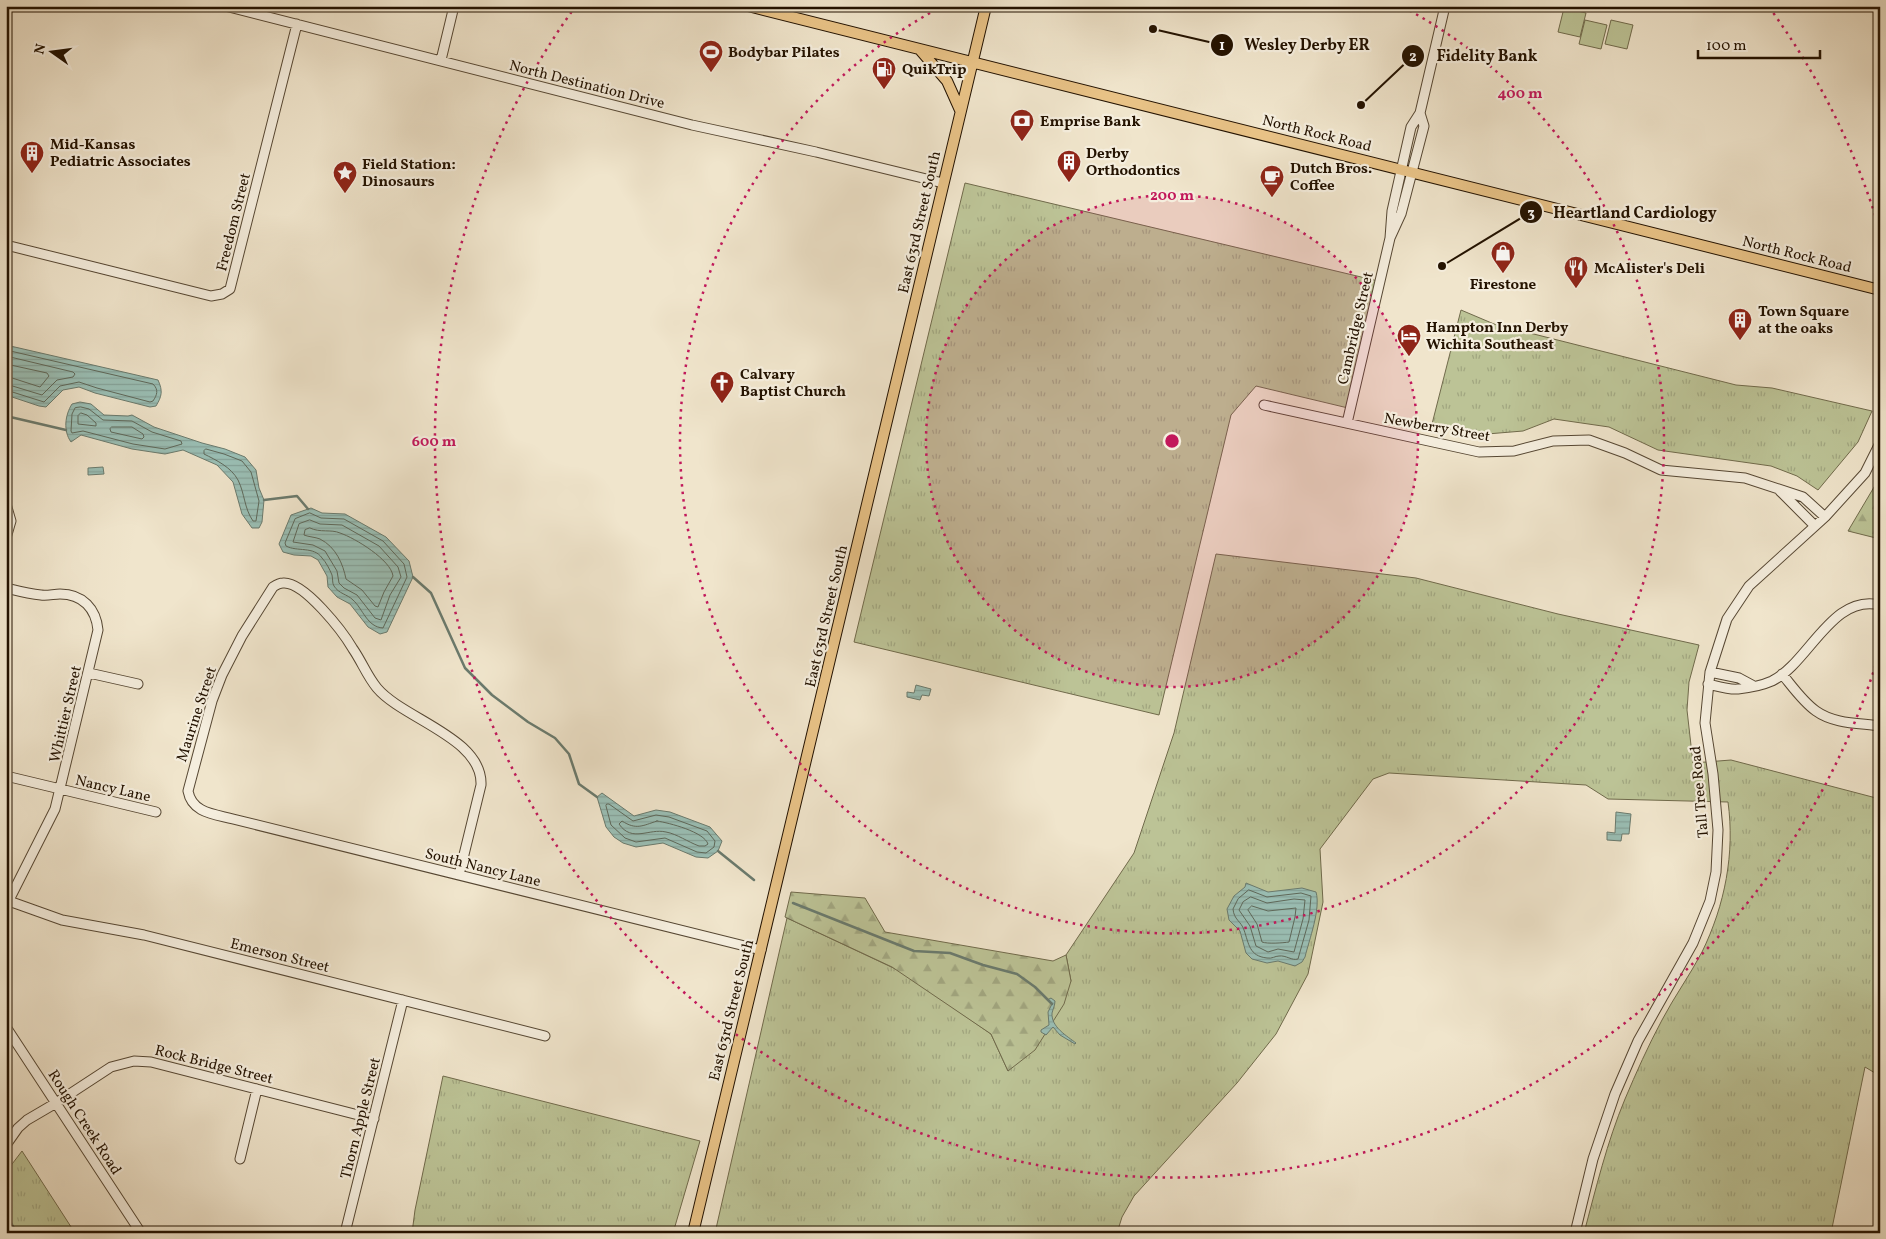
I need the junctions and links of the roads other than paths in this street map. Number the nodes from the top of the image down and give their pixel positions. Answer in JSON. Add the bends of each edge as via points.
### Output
{"nodes":[{"id":1,"x":225,"y":6,"type":"edge"},
{"id":2,"x":454,"y":6,"type":"edge"},
{"id":3,"x":748,"y":6,"type":"edge"},
{"id":4,"x":986,"y":6,"type":"edge"},
{"id":5,"x":1445,"y":6,"type":"edge"},
{"id":6,"x":297,"y":24,"type":"junction"},
{"id":7,"x":922,"y":51,"type":"junction"},
{"id":8,"x":441,"y":60,"type":"junction"},
{"id":9,"x":972,"y":64,"type":"junction"},
{"id":10,"x":960,"y":110,"type":"junction"},
{"id":11,"x":1407,"y":171,"type":"junction"},
{"id":12,"x":943,"y":183,"type":"junction"},
{"id":13,"x":6,"y":245,"type":"edge"},
{"id":14,"x":1880,"y":290,"type":"edge"},
{"id":15,"x":1264,"y":405,"type":"dead end"},
{"id":16,"x":1347,"y":423,"type":"junction"},
{"id":17,"x":1880,"y":443,"type":"edge"},
{"id":18,"x":1778,"y":489,"type":"junction"},
{"id":19,"x":6,"y":504,"type":"edge"},
{"id":20,"x":1825,"y":517,"type":"junction"},
{"id":21,"x":1815,"y":526,"type":"junction"},
{"id":22,"x":6,"y":538,"type":"edge"},
{"id":23,"x":6,"y":588,"type":"edge"},
{"id":24,"x":1880,"y":605,"type":"edge"},
{"id":25,"x":1710,"y":672,"type":"junction"},
{"id":26,"x":89,"y":673,"type":"junction"},
{"id":27,"x":1782,"y":674,"type":"junction"},
{"id":28,"x":138,"y":684,"type":"dead end"},
{"id":29,"x":1708,"y":684,"type":"junction"},
{"id":30,"x":1752,"y":685,"type":"junction"},
{"id":31,"x":1880,"y":726,"type":"edge"},
{"id":32,"x":6,"y":776,"type":"edge"},
{"id":33,"x":61,"y":790,"type":"junction"},
{"id":34,"x":199,"y":810,"type":"joint"},
{"id":35,"x":156,"y":812,"type":"dead end"},
{"id":36,"x":459,"y":875,"type":"junction"},
{"id":37,"x":7,"y":902,"type":"edge"},
{"id":38,"x":761,"y":950,"type":"junction"},
{"id":39,"x":403,"y":1000,"type":"junction"},
{"id":40,"x":6,"y":1027,"type":"edge"},
{"id":41,"x":545,"y":1036,"type":"dead end"},
{"id":42,"x":257,"y":1088,"type":"junction"},
{"id":43,"x":56,"y":1103,"type":"junction"},
{"id":44,"x":374,"y":1119,"type":"junction"},
{"id":45,"x":6,"y":1145,"type":"edge"},
{"id":46,"x":240,"y":1159,"type":"dead end"},
{"id":47,"x":141,"y":1233,"type":"edge"},
{"id":48,"x":345,"y":1233,"type":"edge"},
{"id":49,"x":692,"y":1233,"type":"edge"},
{"id":50,"x":1576,"y":1233,"type":"edge"}],
"edges":[{"from":1,"to":6,"type":"street","name":"North Destination Drive"},
{"from":2,"to":8,"type":"street"},
{"from":3,"to":7,"type":"main road","name":"North Rock Road"},
{"from":4,"to":9,"type":"main road","name":"East 63rd Street South"},
{"from":5,"to":11,"type":"street","name":"Cambridge Street","via":[[1420,112],[1411,127]]},
{"from":6,"to":8,"type":"street","name":"North Destination Drive"},
{"from":6,"to":13,"type":"street","name":"Freedom Street","via":[[230,289],[211,296]]},
{"from":7,"to":9,"type":"main road","name":"North Rock Road"},
{"from":7,"to":10,"type":"main road","via":[[947,81]]},
{"from":8,"to":12,"type":"street","name":"North Destination Drive","via":[[692,125]]},
{"from":9,"to":10,"type":"main road","name":"East 63rd Street South"},
{"from":9,"to":11,"type":"main road","name":"North Rock Road"},
{"from":10,"to":12,"type":"main road","name":"East 63rd Street South"},
{"from":11,"to":14,"type":"main road","name":"North Rock Road"},
{"from":11,"to":16,"type":"street","name":"Cambridge Street","via":[[1392,211],[1390,238]]},
{"from":12,"to":38,"type":"main road","name":"East 63rd Street South"},
{"from":15,"to":16,"type":"street","name":"Newberry Street"},
{"from":16,"to":18,"type":"street","name":"Newberry Street","via":[[1479,452],[1514,451],[1553,441],[1589,440],[1661,470],[1745,478]]},
{"from":17,"to":20,"type":"street","name":"Tall Tree Road","via":[[1865,473]]},
{"from":18,"to":20,"type":"street","name":"Newberry Street","via":[[1802,497]]},
{"from":18,"to":21,"type":"street","name":"Newberry Street"},
{"from":19,"to":22,"type":"street","via":[[10,521]]},
{"from":20,"to":21,"type":"street","name":"Tall Tree Road"},
{"from":21,"to":25,"type":"street","name":"Tall Tree Road","via":[[1749,586],[1727,619]]},
{"from":23,"to":26,"type":"street","name":"Whittier Street","via":[[37,595],[73,596],[86,602],[94,614],[98,630]]},
{"from":24,"to":27,"type":"street","via":[[1864,604],[1847,610]]},
{"from":25,"to":29,"type":"street","name":"Tall Tree Road"},
{"from":25,"to":30,"type":"street","via":[[1739,678]]},
{"from":26,"to":28,"type":"street"},
{"from":26,"to":33,"type":"street","name":"Whittier Street"},
{"from":27,"to":30,"type":"street"},
{"from":27,"to":31,"type":"street","via":[[1821,714],[1840,721]]},
{"from":29,"to":30,"type":"street","via":[[1737,689]]},
{"from":29,"to":50,"type":"street","name":"Tall Tree Road","via":[[1705,724],[1718,830],[1716,872],[1710,901],[1693,943],[1638,1041],[1615,1094],[1593,1159]]},
{"from":32,"to":33,"type":"street","name":"Nancy Lane"},
{"from":33,"to":35,"type":"street","name":"Nancy Lane"},
{"from":33,"to":37,"type":"street","name":"Whittier Street","via":[[55,809]]},
{"from":34,"to":36,"type":"street","name":"South Nancy Lane"},
{"from":34,"to":36,"type":"street","name":"Maurine Street","via":[[191,802],[189,783],[219,684],[258,609],[273,587],[284,583],[295,586],[330,618],[384,696],[460,746],[476,763],[481,785]]},
{"from":36,"to":38,"type":"street","name":"South Nancy Lane"},
{"from":37,"to":39,"type":"street","name":"Emerson Street","via":[[62,920],[144,935]]},
{"from":38,"to":49,"type":"main road","name":"East 63rd Street South"},
{"from":39,"to":41,"type":"street","name":"Emerson Street"},
{"from":39,"to":44,"type":"street","name":"Thorn Apple Street"},
{"from":40,"to":43,"type":"street","name":"Rough Creek Road"},
{"from":42,"to":43,"type":"street","name":"Rock Bridge Street","via":[[134,1060],[111,1067]]},
{"from":42,"to":44,"type":"street","name":"Rock Bridge Street"},
{"from":42,"to":46,"type":"street"},
{"from":43,"to":45,"type":"street","name":"Rock Bridge Street","via":[[27,1120]]},
{"from":43,"to":47,"type":"street","name":"Rough Creek Road"},
{"from":44,"to":48,"type":"street","name":"Thorn Apple Street"}]}
